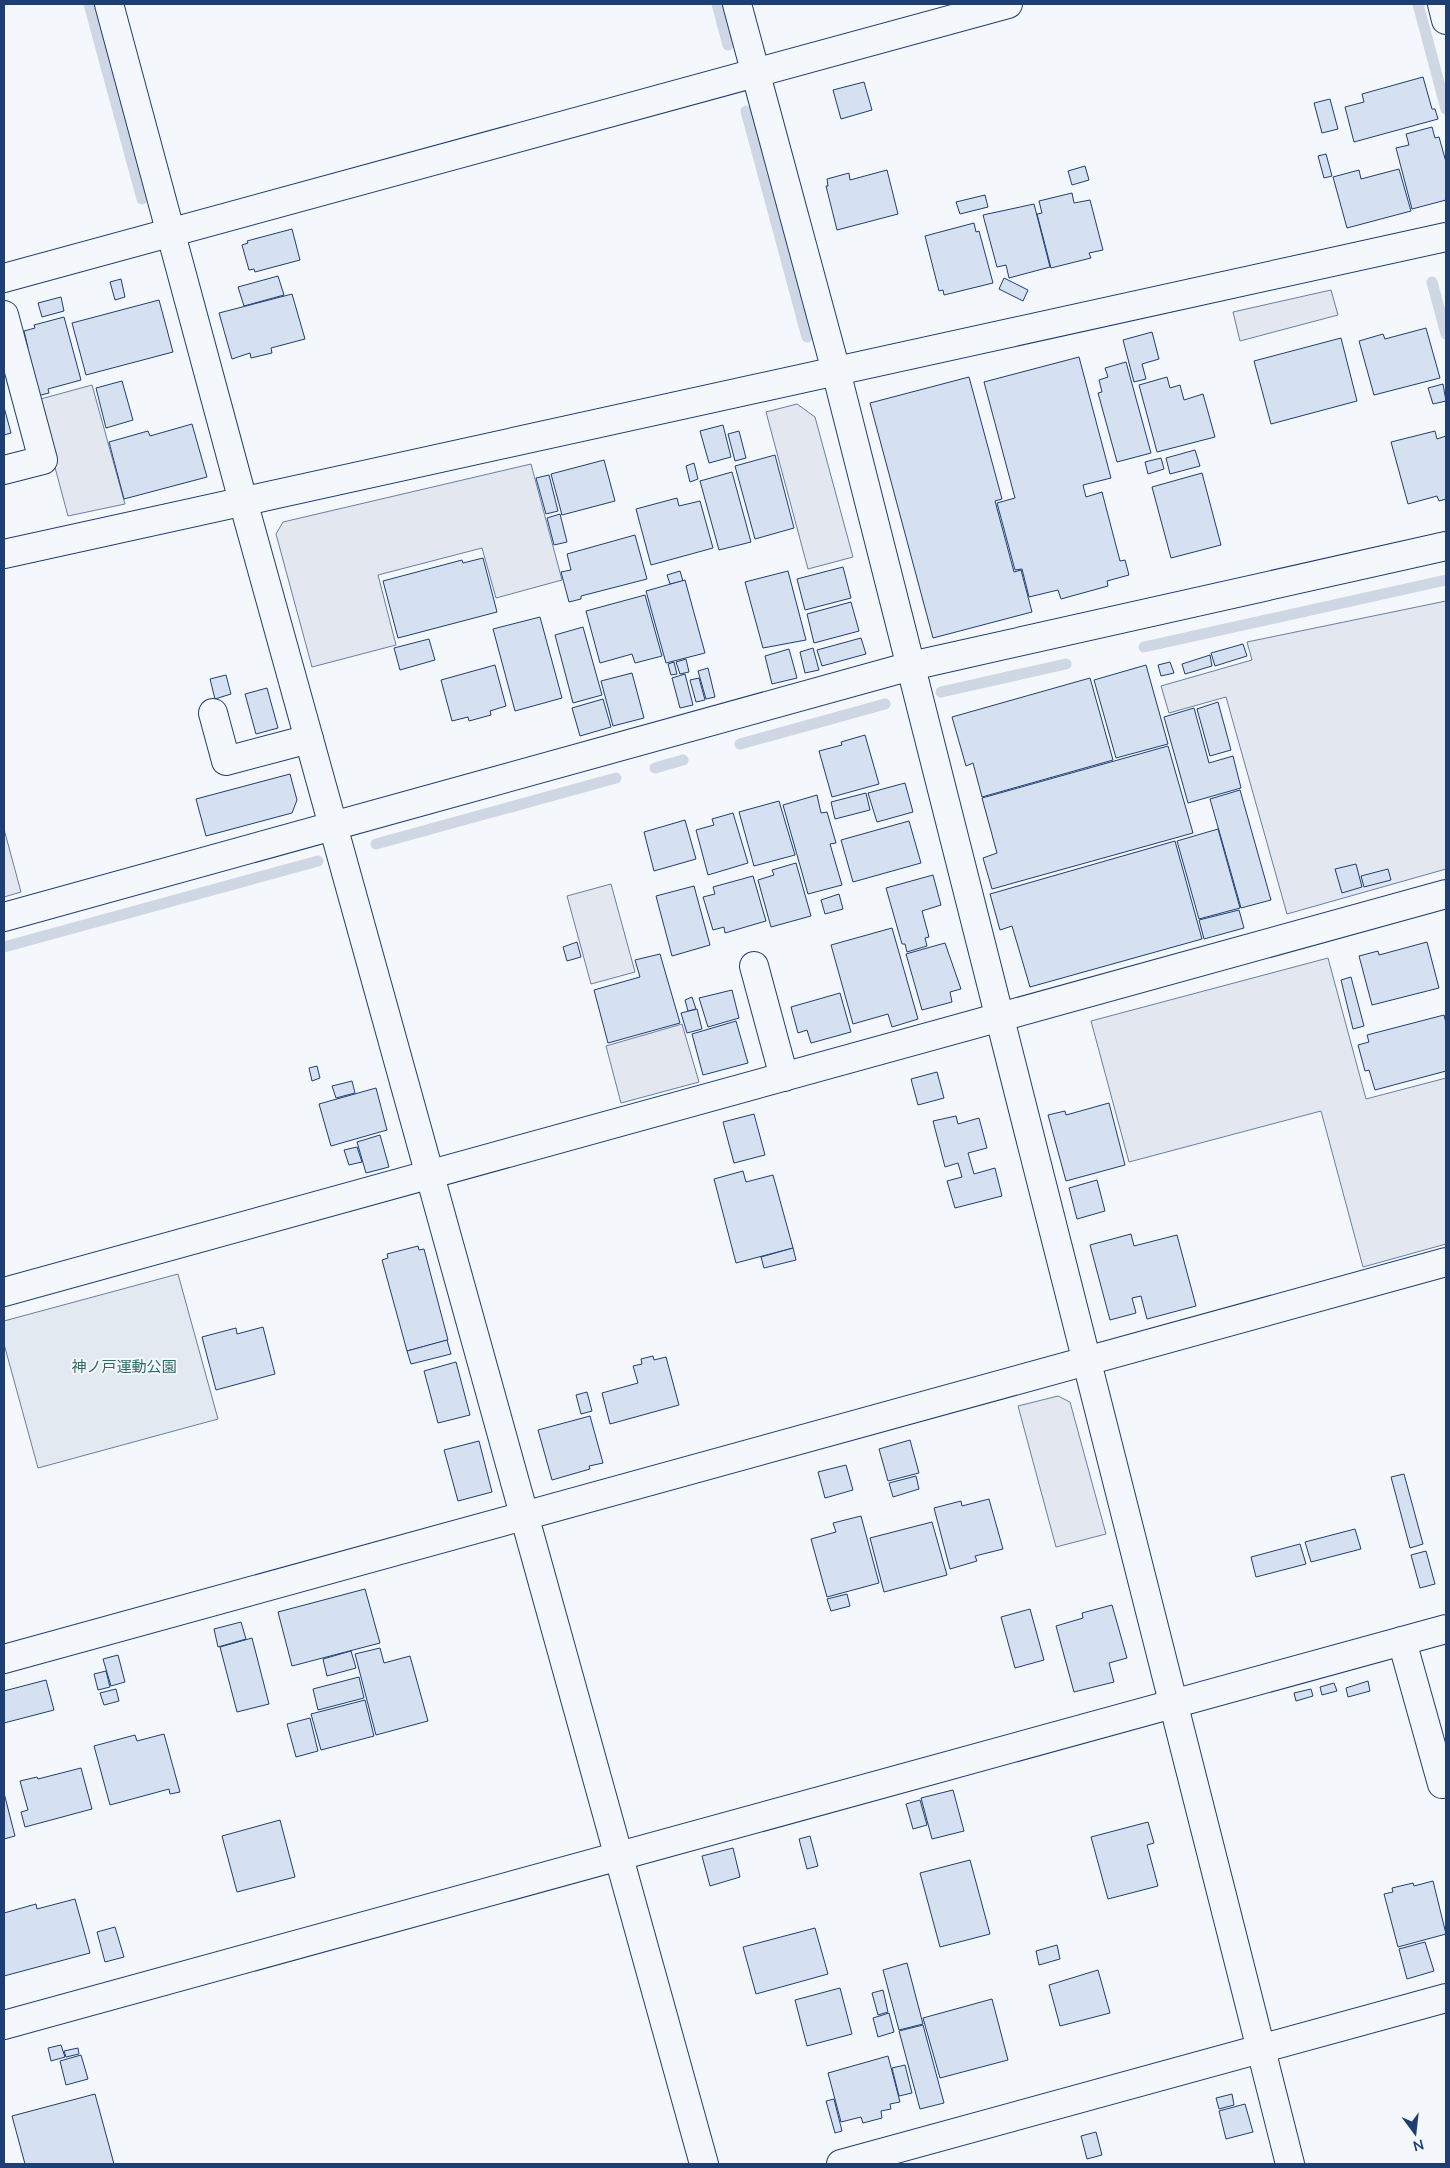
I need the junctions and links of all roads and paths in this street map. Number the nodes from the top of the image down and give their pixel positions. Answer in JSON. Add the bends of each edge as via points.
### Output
{"nodes":[{"id":1,"x":109,"y":4,"type":"edge"},
{"id":2,"x":737,"y":4,"type":"edge"},
{"id":3,"x":1008,"y":4,"type":"edge"},
{"id":4,"x":1442,"y":4,"type":"edge"},
{"id":5,"x":1446,"y":20,"type":"edge"},
{"id":6,"x":755,"y":73,"type":"junction"},
{"id":7,"x":170,"y":232,"type":"junction"},
{"id":8,"x":1446,"y":237,"type":"edge"},
{"id":9,"x":4,"y":278,"type":"edge"},
{"id":10,"x":4,"y":315,"type":"edge"},
{"id":11,"x":836,"y":371,"type":"junction"},
{"id":12,"x":4,"y":470,"type":"edge"},
{"id":13,"x":243,"y":501,"type":"junction"},
{"id":14,"x":1446,"y":546,"type":"edge"},
{"id":15,"x":4,"y":554,"type":"edge"},
{"id":16,"x":911,"y":666,"type":"junction"},
{"id":17,"x":213,"y":713,"type":"dead end"},
{"id":18,"x":309,"y":739,"type":"junction"},
{"id":19,"x":333,"y":826,"type":"junction"},
{"id":20,"x":1446,"y":894,"type":"edge"},
{"id":21,"x":4,"y":917,"type":"edge"},
{"id":22,"x":754,"y":966,"type":"dead end"},
{"id":23,"x":1000,"y":1017,"type":"junction"},
{"id":24,"x":784,"y":1077,"type":"junction"},
{"id":25,"x":430,"y":1174,"type":"junction"},
{"id":26,"x":1446,"y":1262,"type":"edge"},
{"id":27,"x":4,"y":1292,"type":"edge"},
{"id":28,"x":1086,"y":1361,"type":"junction"},
{"id":29,"x":525,"y":1516,"type":"junction"},
{"id":30,"x":1446,"y":1629,"type":"edge"},
{"id":31,"x":1402,"y":1641,"type":"junction"},
{"id":32,"x":4,"y":1659,"type":"edge"},
{"id":33,"x":1174,"y":1704,"type":"junction"},
{"id":34,"x":1442,"y":1784,"type":"dead end"},
{"id":35,"x":619,"y":1856,"type":"junction"},
{"id":36,"x":1446,"y":1998,"type":"edge"},
{"id":37,"x":4,"y":2025,"type":"edge"},
{"id":38,"x":1261,"y":2048,"type":"junction"},
{"id":39,"x":704,"y":2164,"type":"edge"},
{"id":40,"x":841,"y":2164,"type":"edge"},
{"id":41,"x":1290,"y":2164,"type":"edge"}],
"edges":[{"from":1,"to":7,"type":"street"},
{"from":2,"to":6,"type":"street"},
{"from":3,"to":6,"type":"street"},
{"from":4,"to":5,"type":"street"},
{"from":6,"to":7,"type":"street"},
{"from":6,"to":11,"type":"street"},
{"from":7,"to":9,"type":"street"},
{"from":7,"to":13,"type":"street"},
{"from":8,"to":11,"type":"street"},
{"from":10,"to":12,"type":"street","via":[[43,460]]},
{"from":11,"to":13,"type":"street"},
{"from":11,"to":16,"type":"street"},
{"from":13,"to":15,"type":"street"},
{"from":13,"to":18,"type":"street"},
{"from":14,"to":16,"type":"street"},
{"from":16,"to":19,"type":"street"},
{"from":16,"to":23,"type":"street"},
{"from":17,"to":18,"type":"street","via":[[226,761]]},
{"from":18,"to":19,"type":"street"},
{"from":19,"to":21,"type":"street"},
{"from":19,"to":25,"type":"street"},
{"from":20,"to":23,"type":"street"},
{"from":22,"to":24,"type":"street"},
{"from":23,"to":24,"type":"street"},
{"from":23,"to":28,"type":"street"},
{"from":24,"to":25,"type":"street"},
{"from":25,"to":27,"type":"street"},
{"from":25,"to":29,"type":"street"},
{"from":26,"to":28,"type":"street"},
{"from":28,"to":29,"type":"street"},
{"from":28,"to":33,"type":"street"},
{"from":29,"to":32,"type":"street"},
{"from":29,"to":35,"type":"street"},
{"from":30,"to":31,"type":"street"},
{"from":31,"to":33,"type":"street"},
{"from":31,"to":34,"type":"street"},
{"from":33,"to":35,"type":"street"},
{"from":33,"to":38,"type":"street"},
{"from":35,"to":37,"type":"street"},
{"from":35,"to":39,"type":"street"},
{"from":36,"to":38,"type":"street"},
{"from":38,"to":40,"type":"street"},
{"from":38,"to":41,"type":"street"}]}
